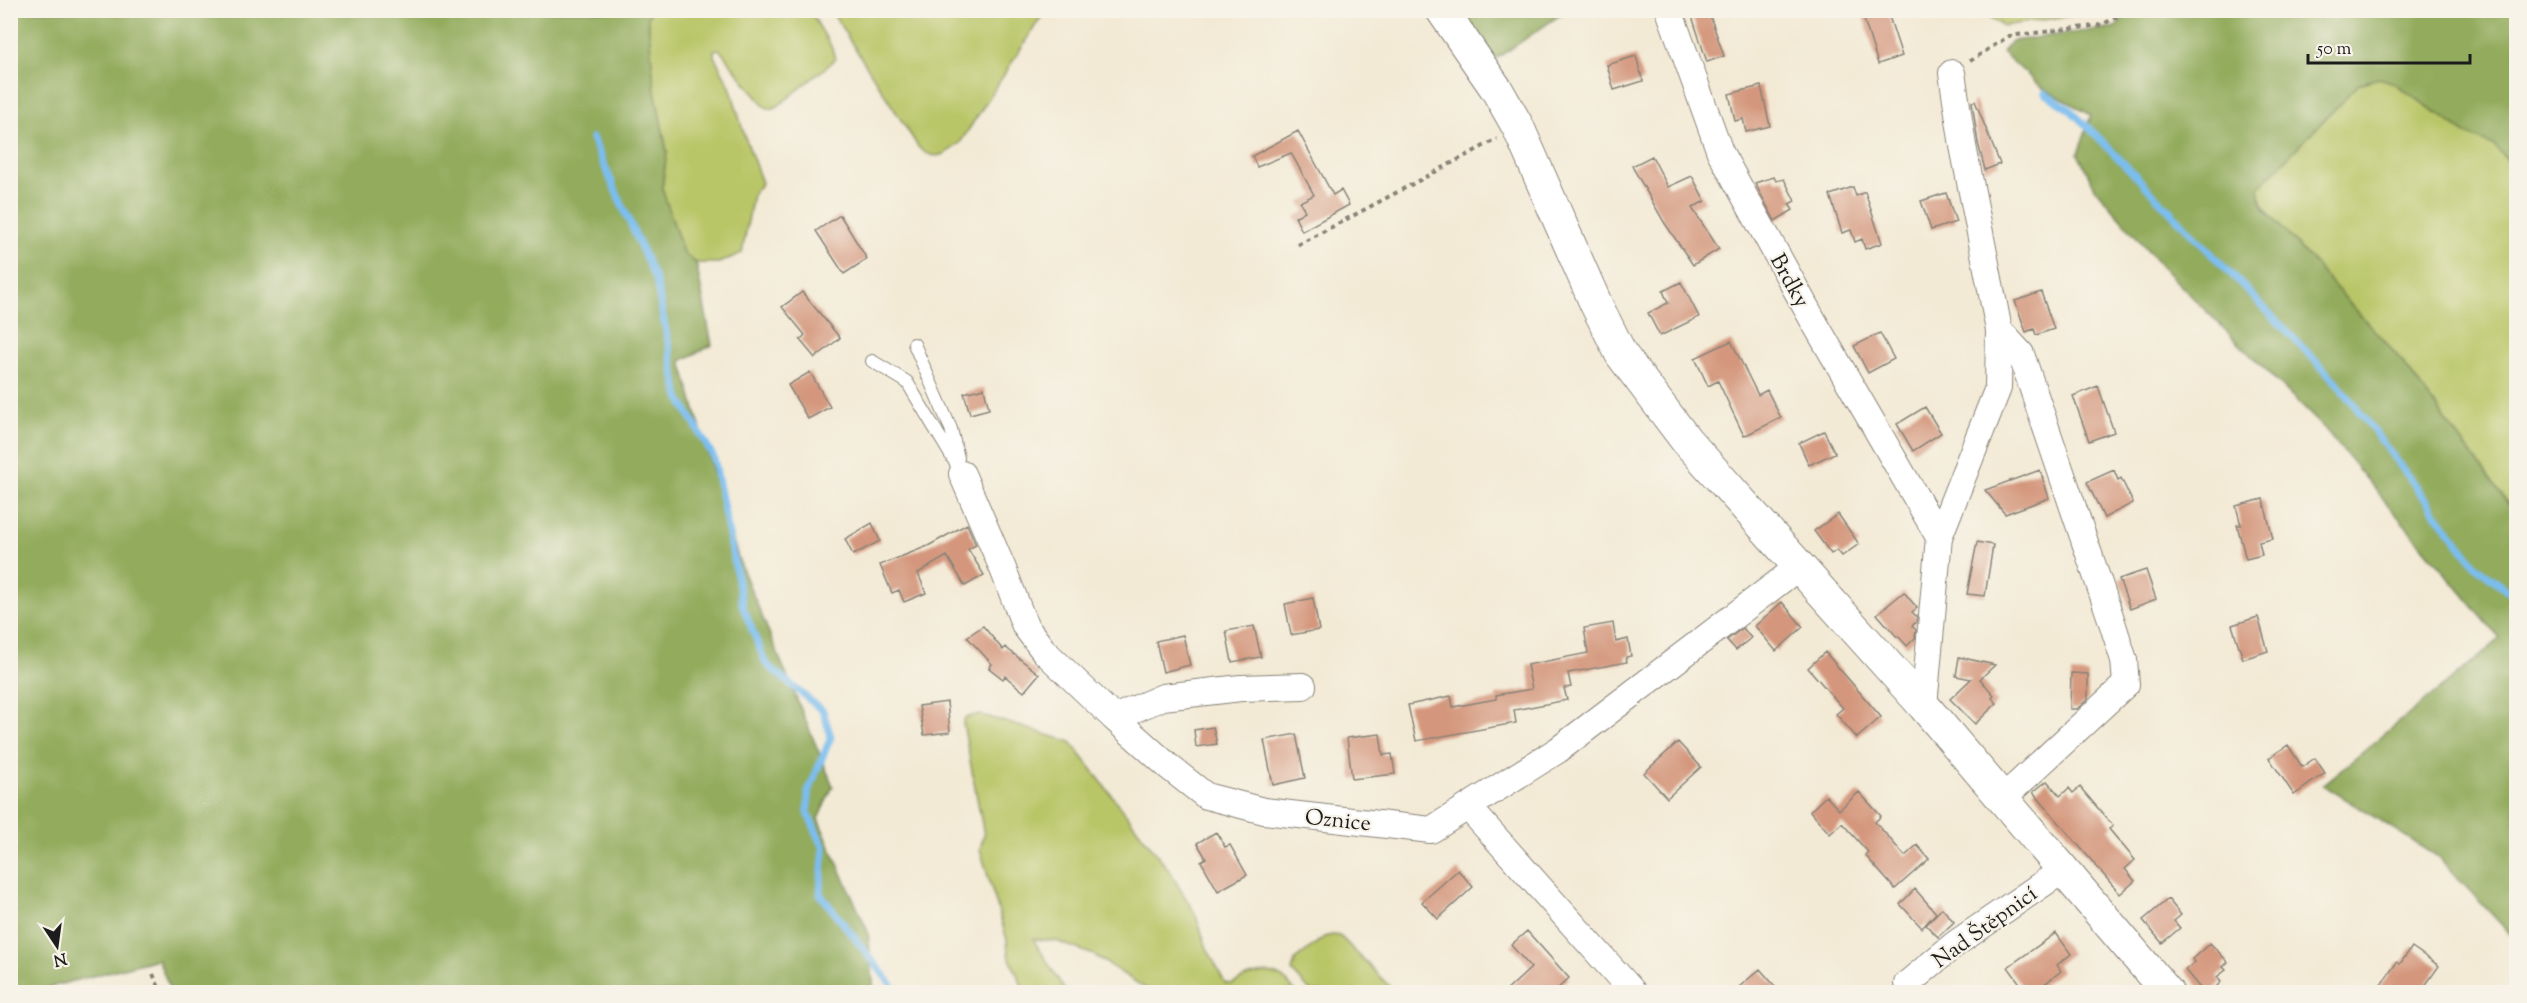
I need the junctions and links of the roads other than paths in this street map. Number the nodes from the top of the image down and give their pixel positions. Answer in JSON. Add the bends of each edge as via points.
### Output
{"nodes":[{"id":1,"x":1442,"y":10,"type":"edge"},
{"id":2,"x":1669,"y":10,"type":"edge"},
{"id":3,"x":1952,"y":73,"type":"road end"},
{"id":4,"x":1999,"y":330,"type":"junction"},
{"id":5,"x":914,"y":344,"type":"dead end"},
{"id":6,"x":872,"y":361,"type":"dead end"},
{"id":7,"x":923,"y":362,"type":"junction"},
{"id":8,"x":907,"y":382,"type":"junction"},
{"id":9,"x":962,"y":474,"type":"junction"},
{"id":10,"x":1939,"y":537,"type":"junction"},
{"id":11,"x":1800,"y":566,"type":"junction"},
{"id":12,"x":1303,"y":686,"type":"dead end"},
{"id":13,"x":1924,"y":706,"type":"junction"},
{"id":14,"x":1114,"y":718,"type":"junction"},
{"id":15,"x":2002,"y":799,"type":"junction"},
{"id":16,"x":1469,"y":808,"type":"junction"},
{"id":17,"x":2063,"y":870,"type":"junction"},
{"id":18,"x":1907,"y":984,"type":"dead end"},
{"id":19,"x":1633,"y":993,"type":"edge"},
{"id":20,"x":2167,"y":993,"type":"edge"}],
"edges":[{"from":1,"to":11,"type":"street","via":[[1518,127],[1622,354],[1686,440]]},
{"from":2,"to":10,"type":"street","name":"Brdky","via":[[1720,152]]},
{"from":3,"to":4,"type":"street"},
{"from":4,"to":10,"type":"street","via":[[1998,388]]},
{"from":4,"to":15,"type":"street","via":[[2021,354],[2110,616],[2124,660],[2126,684]]},
{"from":5,"to":7,"type":"lane"},
{"from":6,"to":8,"type":"lane"},
{"from":7,"to":8,"type":"lane"},
{"from":7,"to":9,"type":"lane","via":[[951,429]]},
{"from":8,"to":9,"type":"lane"},
{"from":9,"to":14,"type":"street","name":"Oznice","via":[[1025,626],[1044,651]]},
{"from":10,"to":13,"type":"street"},
{"from":11,"to":13,"type":"street"},
{"from":11,"to":16,"type":"street","name":"Oznice","via":[[1558,750]]},
{"from":12,"to":14,"type":"street","via":[[1241,687],[1163,697]]},
{"from":13,"to":15,"type":"street"},
{"from":14,"to":16,"type":"street","name":"Oznice","via":[[1206,796],[1264,811],[1431,830]]},
{"from":15,"to":17,"type":"street"},
{"from":16,"to":19,"type":"street"},
{"from":17,"to":18,"type":"street","name":"Nad Štěpnicí","via":[[1954,944]]},
{"from":17,"to":20,"type":"street"}]}
